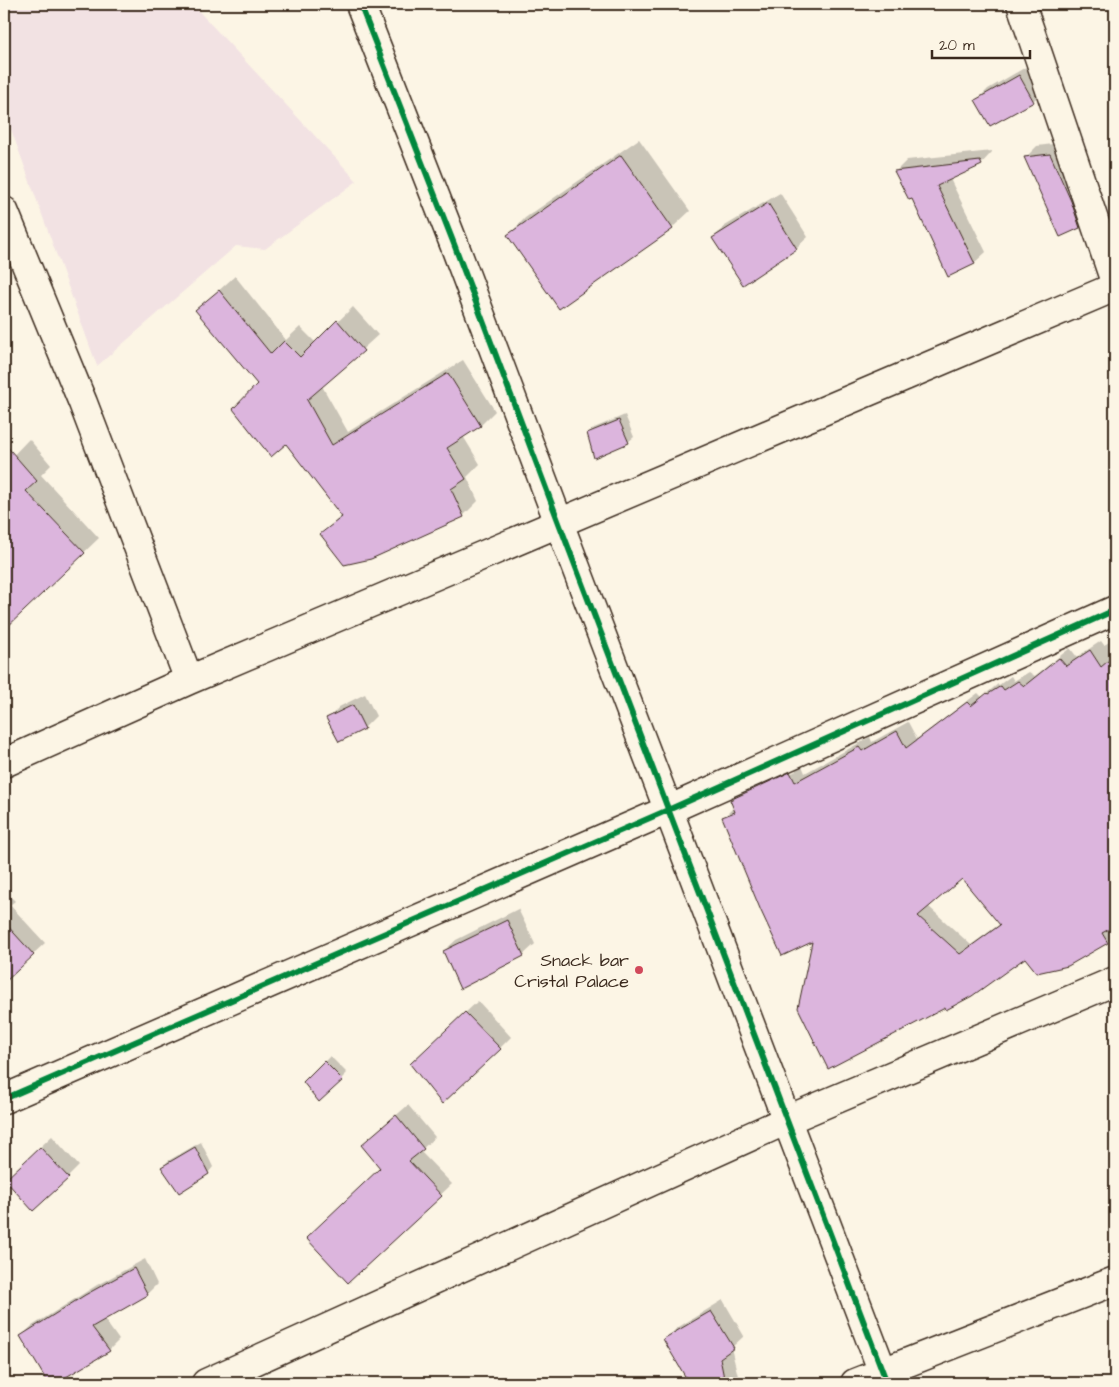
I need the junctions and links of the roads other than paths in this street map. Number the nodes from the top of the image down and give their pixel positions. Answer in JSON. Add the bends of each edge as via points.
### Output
{"nodes":[{"id":1,"x":360,"y":4,"type":"edge"},
{"id":2,"x":1022,"y":4,"type":"edge"},
{"id":3,"x":4,"y":211,"type":"edge"},
{"id":4,"x":1115,"y":282,"type":"edge"},
{"id":5,"x":1115,"y":287,"type":"edge"},
{"id":6,"x":559,"y":523,"type":"junction"},
{"id":7,"x":1115,"y":610,"type":"edge"},
{"id":8,"x":189,"y":680,"type":"junction"},
{"id":9,"x":4,"y":763,"type":"edge"},
{"id":10,"x":668,"y":810,"type":"junction"},
{"id":11,"x":1115,"y":981,"type":"edge"},
{"id":12,"x":4,"y":1099,"type":"edge"},
{"id":13,"x":787,"y":1120,"type":"junction"},
{"id":14,"x":1115,"y":1281,"type":"edge"},
{"id":15,"x":885,"y":1378,"type":"edge"},
{"id":16,"x":206,"y":1383,"type":"edge"},
{"id":17,"x":855,"y":1383,"type":"edge"}],
"edges":[{"from":1,"to":6,"type":"street"},
{"from":2,"to":4,"type":"street"},
{"from":3,"to":8,"type":"street","via":[[83,403]]},
{"from":5,"to":6,"type":"street"},
{"from":6,"to":8,"type":"street"},
{"from":6,"to":10,"type":"street"},
{"from":7,"to":10,"type":"street"},
{"from":8,"to":9,"type":"street"},
{"from":10,"to":12,"type":"street"},
{"from":10,"to":13,"type":"street"},
{"from":11,"to":13,"type":"street"},
{"from":13,"to":15,"type":"street"},
{"from":13,"to":16,"type":"street"},
{"from":14,"to":15,"type":"street"},
{"from":15,"to":17,"type":"street"}]}
